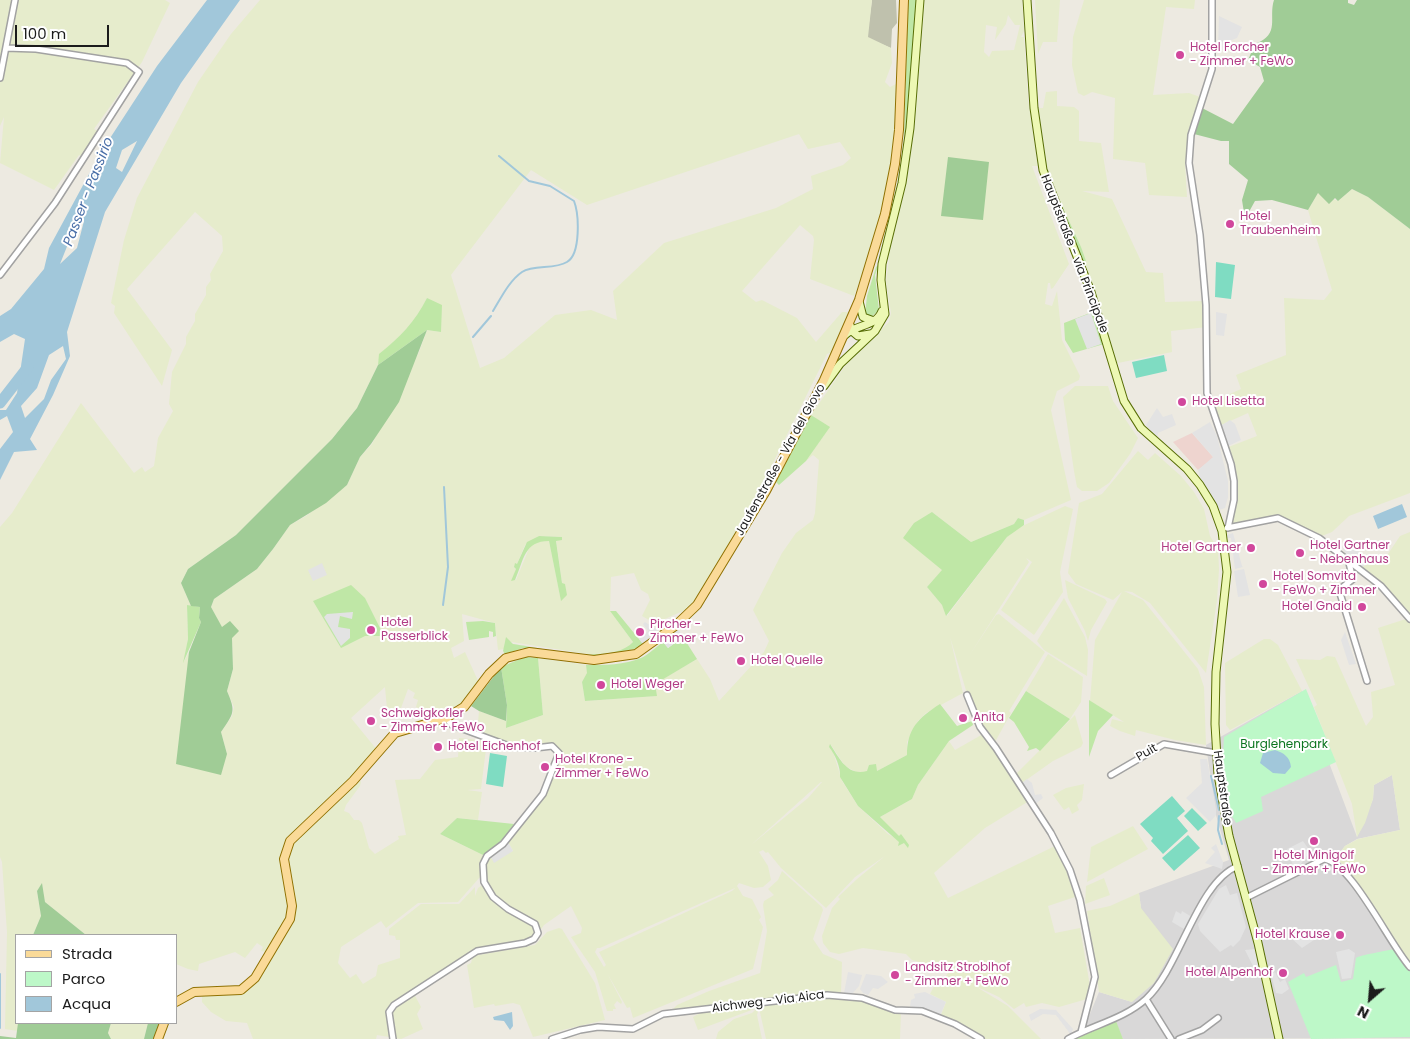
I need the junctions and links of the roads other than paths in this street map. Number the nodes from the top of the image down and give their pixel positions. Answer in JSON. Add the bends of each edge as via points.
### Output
{"nodes":[{"id":1,"x":15,"y":0,"type":"edge"},
{"id":2,"x":904,"y":0,"type":"edge"},
{"id":3,"x":920,"y":0,"type":"edge"},
{"id":4,"x":1027,"y":0,"type":"edge"},
{"id":5,"x":1212,"y":0,"type":"edge"},
{"id":6,"x":6,"y":48,"type":"junction"},
{"id":7,"x":0,"y":78,"type":"edge"},
{"id":8,"x":0,"y":275,"type":"edge"},
{"id":9,"x":859,"y":300,"type":"junction"},
{"id":10,"x":884,"y":306,"type":"junction"},
{"id":11,"x":851,"y":318,"type":"junction"},
{"id":12,"x":876,"y":320,"type":"junction"},
{"id":13,"x":851,"y":329,"type":"junction"},
{"id":14,"x":875,"y":331,"type":"junction"},
{"id":15,"x":843,"y":337,"type":"junction"},
{"id":16,"x":808,"y":409,"type":"junction"},
{"id":17,"x":1225,"y":529,"type":"junction"},
{"id":18,"x":1348,"y":558,"type":"junction"},
{"id":19,"x":1410,"y":619,"type":"edge"},
{"id":20,"x":1367,"y":681,"type":"dead end"},
{"id":21,"x":968,"y":695,"type":"dead end"},
{"id":22,"x":446,"y":718,"type":"junction"},
{"id":23,"x":1216,"y":753,"type":"junction"},
{"id":24,"x":1111,"y":775,"type":"dead end"},
{"id":25,"x":1238,"y":866,"type":"junction"},
{"id":26,"x":1246,"y":898,"type":"junction"},
{"id":27,"x":1410,"y":967,"type":"edge"},
{"id":28,"x":1146,"y":999,"type":"junction"},
{"id":29,"x":178,"y":1001,"type":"edge"},
{"id":30,"x":1218,"y":1018,"type":"dead end"},
{"id":31,"x":164,"y":1024,"type":"edge"},
{"id":32,"x":1081,"y":1032,"type":"junction"},
{"id":33,"x":158,"y":1039,"type":"edge"},
{"id":34,"x":393,"y":1039,"type":"edge"},
{"id":35,"x":552,"y":1039,"type":"edge"},
{"id":36,"x":981,"y":1039,"type":"edge"},
{"id":37,"x":1068,"y":1039,"type":"edge"},
{"id":38,"x":1171,"y":1039,"type":"edge"},
{"id":39,"x":1180,"y":1039,"type":"edge"},
{"id":40,"x":1279,"y":1039,"type":"edge"}],
"edges":[{"from":1,"to":6,"type":"street"},
{"from":2,"to":9,"type":"main road","name":"Jaufenstraße - Via del Giovo","via":[[895,164],[886,214]]},
{"from":3,"to":10,"type":"street","via":[[910,128],[882,264]]},
{"from":4,"to":17,"type":"street","name":"Hauptstraße - via Principale","via":[[1034,108],[1043,170],[1091,292],[1124,401],[1141,428],[1200,485]]},
{"from":5,"to":17,"type":"street","via":[[1212,69],[1191,135],[1189,163],[1206,305],[1207,393],[1234,481],[1232,517]]},
{"from":6,"to":7,"type":"street"},
{"from":6,"to":8,"type":"street","via":[[36,49],[127,63],[139,72],[55,203]]},
{"from":9,"to":11,"type":"main road","name":"Jaufenstraße - Via del Giovo"},
{"from":9,"to":12,"type":"street","via":[[863,317]]},
{"from":10,"to":12,"type":"street"},
{"from":10,"to":14,"type":"street","via":[[883,318]]},
{"from":11,"to":13,"type":"street"},
{"from":11,"to":15,"type":"main road","name":"Jaufenstraße - Via del Giovo"},
{"from":12,"to":13,"type":"street"},
{"from":13,"to":14,"type":"street","via":[[860,336]]},
{"from":13,"to":15,"type":"street"},
{"from":14,"to":16,"type":"street","via":[[840,364]]},
{"from":15,"to":16,"type":"main road","name":"Jaufenstraße - Via del Giovo"},
{"from":16,"to":22,"type":"main road","name":"Jaufenstraße - Via del Giovo","via":[[728,556],[697,605],[676,626],[644,650],[618,658],[580,660],[530,652],[506,658],[489,674],[469,702]]},
{"from":17,"to":18,"type":"street","via":[[1278,518],[1322,539]]},
{"from":17,"to":23,"type":"street","name":"Hauptstraße","via":[[1227,572],[1216,672]]},
{"from":18,"to":19,"type":"street","via":[[1381,586]]},
{"from":18,"to":20,"type":"street","via":[[1353,579],[1339,590]]},
{"from":21,"to":32,"type":"street","via":[[980,728],[1051,833],[1070,870],[1082,905],[1095,977]]},
{"from":22,"to":29,"type":"main road","name":"Jaufenstraße - Via del Giovo","via":[[395,733],[353,781],[290,841],[284,859],[292,906],[290,920],[255,978],[241,990],[194,992]]},
{"from":22,"to":34,"type":"street","via":[[452,725],[512,747],[552,746],[559,753],[543,794],[483,864],[484,882],[494,897],[508,909],[536,924],[538,933],[525,943],[477,951],[394,1005],[389,1012]]},
{"from":23,"to":24,"type":"street","name":"Puit","via":[[1164,744]]},
{"from":23,"to":25,"type":"street","name":"Hauptstraße","via":[[1226,822]]},
{"from":25,"to":26,"type":"street","name":"Hauptstraße"},
{"from":25,"to":28,"type":"street","via":[[1229,869],[1212,890],[1182,940],[1170,968]]},
{"from":26,"to":27,"type":"street","via":[[1327,859],[1342,870],[1366,898],[1393,947]]},
{"from":26,"to":40,"type":"street","name":"Hauptstraße"},
{"from":28,"to":32,"type":"street","via":[[1094,1029]]},
{"from":28,"to":38,"type":"street"},
{"from":30,"to":39,"type":"street","via":[[1202,1030]]},
{"from":31,"to":33,"type":"main road"},
{"from":32,"to":37,"type":"street"},
{"from":35,"to":36,"type":"street","name":"Aichweg - Via Aica","via":[[598,1027],[633,1029],[663,1014],[828,995],[862,998],[896,1010],[922,1011]]}]}
